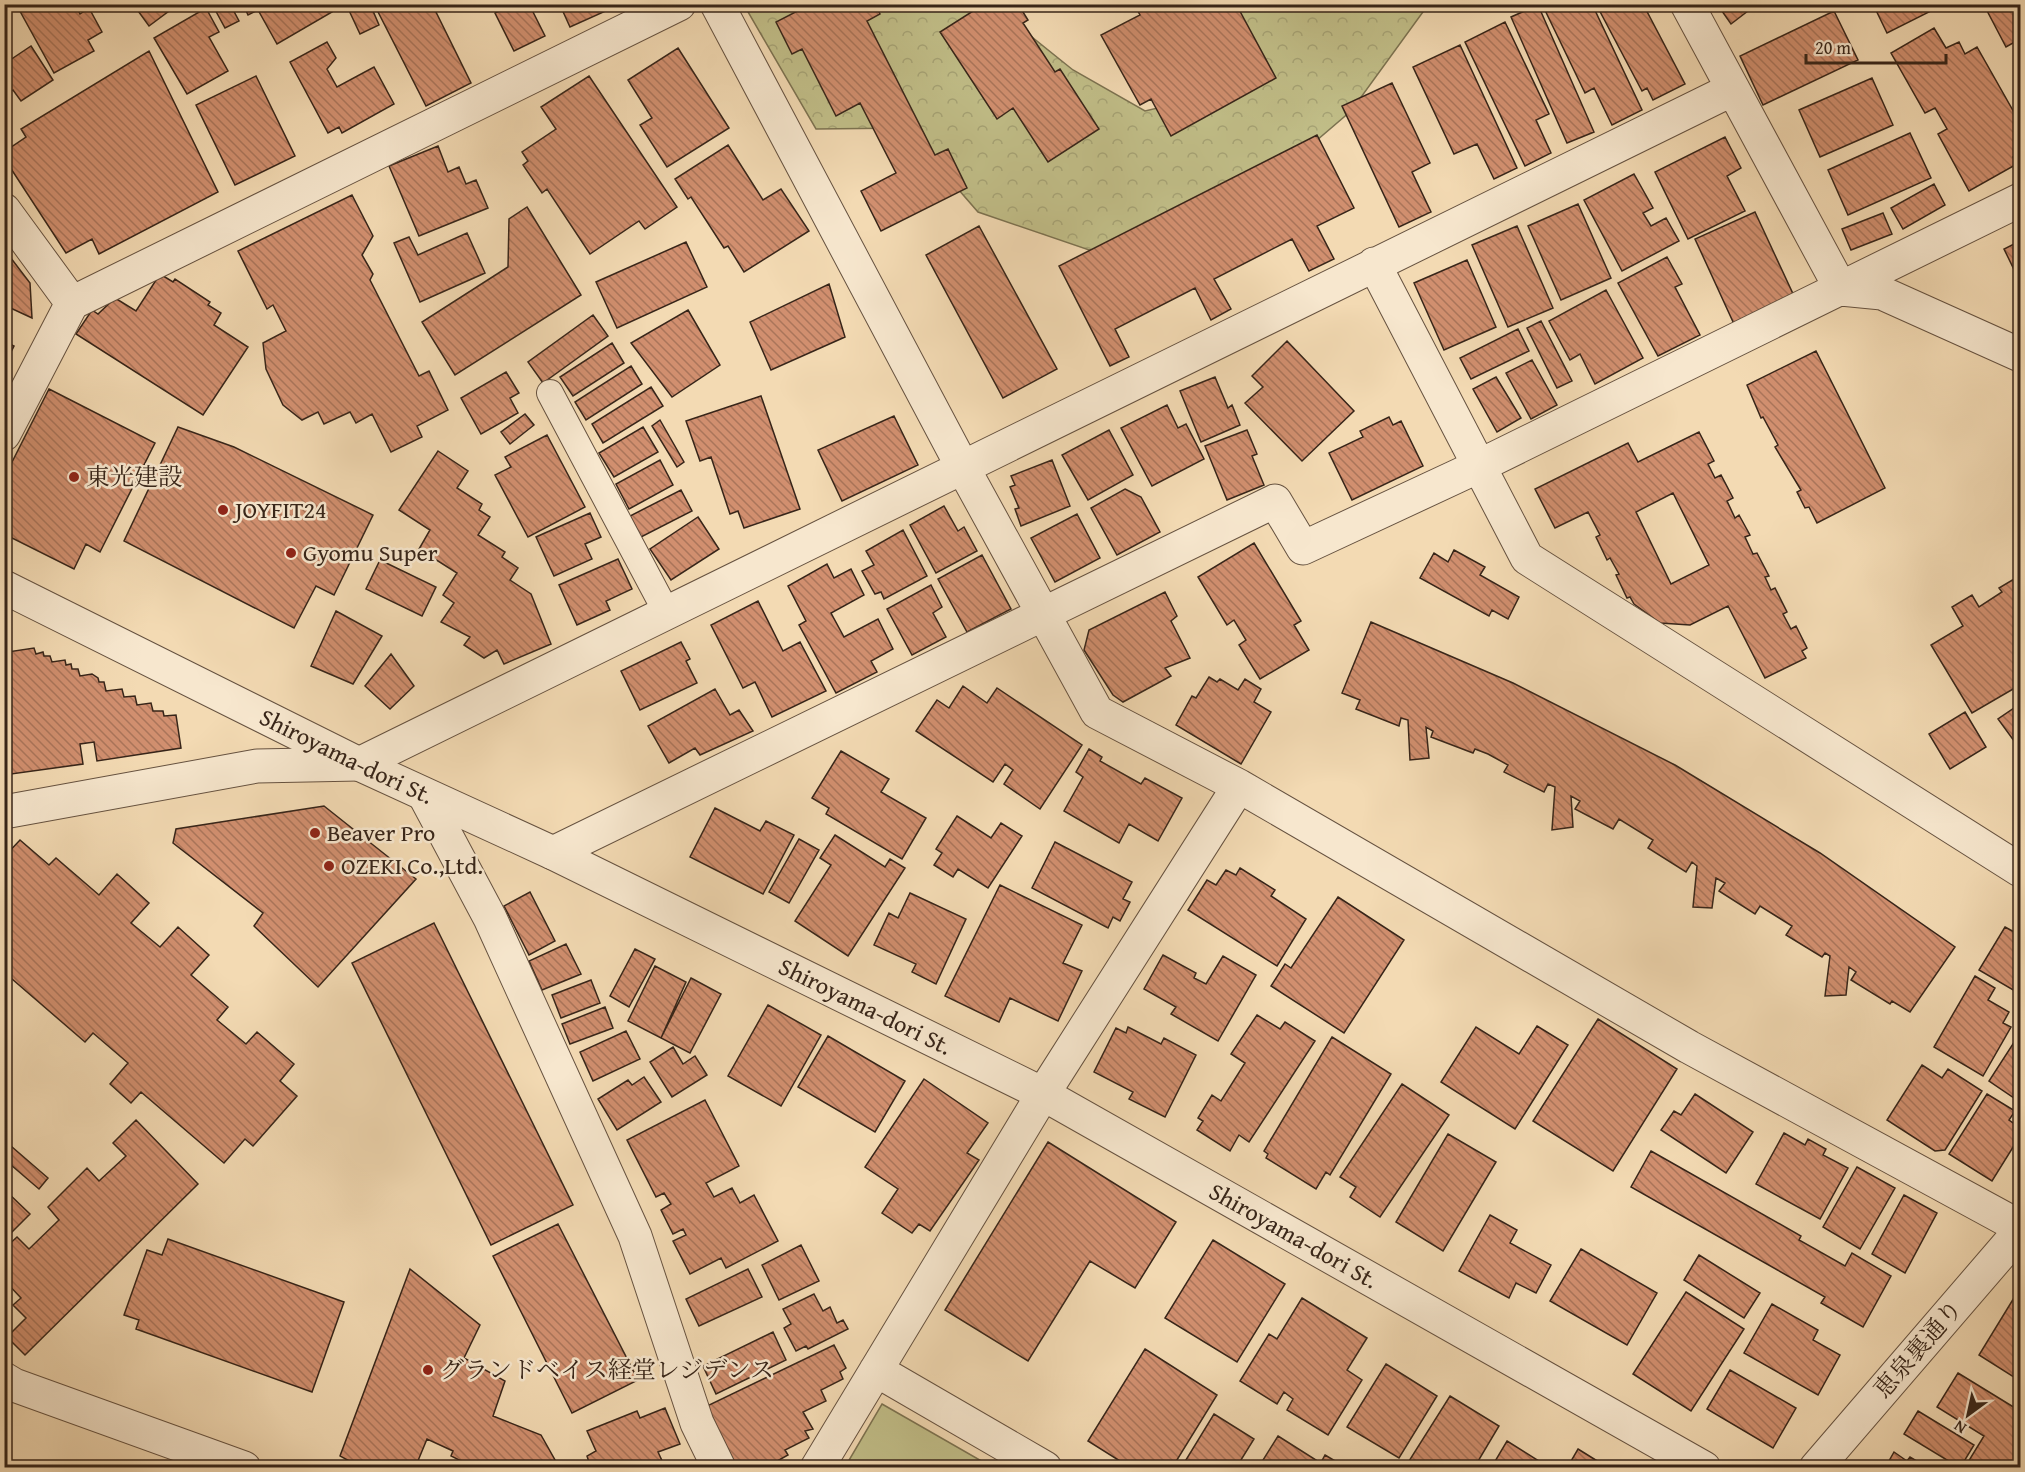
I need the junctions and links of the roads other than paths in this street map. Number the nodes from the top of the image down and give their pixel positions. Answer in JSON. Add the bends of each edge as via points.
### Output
{"nodes":[{"id":1,"x":679,"y":4,"type":"edge"},
{"id":2,"x":717,"y":4,"type":"edge"},
{"id":3,"x":1687,"y":4,"type":"edge"},
{"id":4,"x":1733,"y":89,"type":"junction"},
{"id":5,"x":2020,"y":200,"type":"edge"},
{"id":6,"x":4,"y":210,"type":"edge"},
{"id":7,"x":1374,"y":264,"type":"junction"},
{"id":8,"x":1841,"y":290,"type":"junction"},
{"id":9,"x":72,"y":303,"type":"junction"},
{"id":10,"x":2020,"y":355,"type":"edge"},
{"id":11,"x":550,"y":393,"type":"dead end"},
{"id":12,"x":4,"y":434,"type":"edge"},
{"id":13,"x":962,"y":466,"type":"junction"},
{"id":14,"x":1479,"y":466,"type":"junction"},
{"id":15,"x":4,"y":587,"type":"edge"},
{"id":16,"x":1043,"y":613,"type":"junction"},
{"id":17,"x":668,"y":615,"type":"junction"},
{"id":18,"x":359,"y":764,"type":"junction"},
{"id":19,"x":1239,"y":786,"type":"junction"},
{"id":20,"x":425,"y":796,"type":"junction"},
{"id":21,"x":4,"y":812,"type":"edge"},
{"id":22,"x":553,"y":853,"type":"junction"},
{"id":23,"x":2020,"y":870,"type":"edge"},
{"id":24,"x":1043,"y":1094,"type":"junction"},
{"id":25,"x":2020,"y":1229,"type":"edge"},
{"id":26,"x":876,"y":1370,"type":"junction"},
{"id":27,"x":4,"y":1379,"type":"edge"},
{"id":28,"x":244,"y":1467,"type":"edge"},
{"id":29,"x":719,"y":1467,"type":"edge"},
{"id":30,"x":817,"y":1467,"type":"edge"},
{"id":31,"x":1045,"y":1467,"type":"edge"},
{"id":32,"x":1704,"y":1467,"type":"edge"},
{"id":33,"x":1816,"y":1467,"type":"edge"}],
"edges":[{"from":1,"to":9,"type":"street"},
{"from":2,"to":13,"type":"street"},
{"from":3,"to":4,"type":"street"},
{"from":4,"to":7,"type":"street"},
{"from":4,"to":8,"type":"street"},
{"from":5,"to":8,"type":"street"},
{"from":6,"to":9,"type":"street"},
{"from":7,"to":13,"type":"street"},
{"from":7,"to":14,"type":"street"},
{"from":8,"to":10,"type":"street","via":[[1882,292]]},
{"from":8,"to":14,"type":"street"},
{"from":9,"to":12,"type":"street"},
{"from":11,"to":17,"type":"lane"},
{"from":13,"to":16,"type":"street"},
{"from":13,"to":17,"type":"street"},
{"from":14,"to":16,"type":"street","via":[[1303,549],[1275,501]]},
{"from":14,"to":23,"type":"street","via":[[1527,558]]},
{"from":15,"to":18,"type":"street","name":"Shiroyama-dori St."},
{"from":16,"to":19,"type":"street","via":[[1097,712]]},
{"from":16,"to":22,"type":"street"},
{"from":17,"to":18,"type":"street"},
{"from":18,"to":20,"type":"street","name":"Shiroyama-dori St."},
{"from":18,"to":21,"type":"street","via":[[257,766]]},
{"from":19,"to":24,"type":"street"},
{"from":19,"to":25,"type":"street","via":[[1689,1047]]},
{"from":20,"to":22,"type":"street","name":"Shiroyama-dori St."},
{"from":20,"to":29,"type":"street","via":[[490,918],[635,1236],[697,1423]]},
{"from":22,"to":24,"type":"street","name":"Shiroyama-dori St."},
{"from":24,"to":26,"type":"street"},
{"from":24,"to":32,"type":"street","name":"Shiroyama-dori St."},
{"from":25,"to":33,"type":"street","name":"恵泉裏通り"},
{"from":26,"to":30,"type":"street"},
{"from":26,"to":31,"type":"street"},
{"from":27,"to":28,"type":"street"}]}
